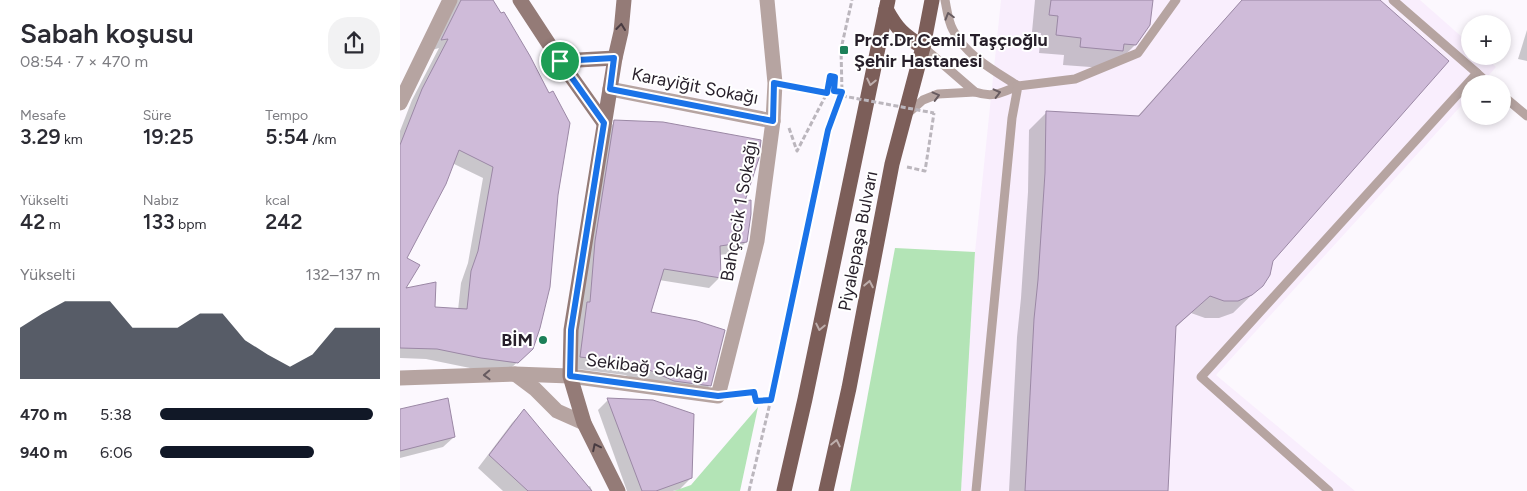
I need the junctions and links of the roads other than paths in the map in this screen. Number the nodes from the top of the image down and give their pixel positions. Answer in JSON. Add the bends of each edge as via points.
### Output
{"nodes":[{"id":1,"x":450,"y":0,"type":"edge"},
{"id":2,"x":520,"y":0,"type":"edge"},
{"id":3,"x":624,"y":0,"type":"edge"},
{"id":4,"x":768,"y":0,"type":"edge"},
{"id":5,"x":932,"y":0,"type":"edge"},
{"id":6,"x":945,"y":0,"type":"edge"},
{"id":7,"x":1176,"y":0,"type":"edge"},
{"id":8,"x":1393,"y":0,"type":"edge"},
{"id":9,"x":887,"y":4,"type":"edge"},
{"id":10,"x":923,"y":47,"type":"junction"},
{"id":11,"x":614,"y":58,"type":"junction"},
{"id":12,"x":560,"y":61,"type":"junction"},
{"id":13,"x":1477,"y":73,"type":"junction"},
{"id":14,"x":1479,"y":75,"type":"edge"},
{"id":15,"x":1018,"y":86,"type":"junction"},
{"id":16,"x":610,"y":89,"type":"junction"},
{"id":17,"x":975,"y":92,"type":"junction"},
{"id":18,"x":400,"y":103,"type":"edge"},
{"id":19,"x":1511,"y":103,"type":"edge"},
{"id":20,"x":1527,"y":116,"type":"edge"},
{"id":21,"x":904,"y":117,"type":"junction"},
{"id":22,"x":773,"y":121,"type":"junction"},
{"id":23,"x":604,"y":123,"type":"junction"},
{"id":24,"x":515,"y":374,"type":"junction"},
{"id":25,"x":570,"y":376,"type":"junction"},
{"id":26,"x":400,"y":378,"type":"edge"},
{"id":27,"x":718,"y":396,"type":"joint"},
{"id":28,"x":584,"y":423,"type":"junction"},
{"id":29,"x":618,"y":491,"type":"edge"},
{"id":30,"x":784,"y":491,"type":"edge"},
{"id":31,"x":826,"y":491,"type":"edge"},
{"id":32,"x":976,"y":491,"type":"edge"},
{"id":33,"x":1328,"y":491,"type":"edge"}],
"edges":[{"from":1,"to":18,"type":"street"},
{"from":2,"to":12,"type":"street"},
{"from":11,"to":3,"type":"street","one_way":true},
{"from":4,"to":22,"type":"street","name":"Bahçecik 1 Sokağı","via":[[774,83]]},
{"from":5,"to":10,"type":"main road","name":"Piyalepaşa Bulvarı"},
{"from":15,"to":6,"type":"lane","one_way":true,"via":[[978,59],[962,43],[952,30]]},
{"from":7,"to":15,"type":"lane","via":[[1138,53],[1075,79]]},
{"from":8,"to":13,"type":"lane"},
{"from":9,"to":10,"type":"main road","via":[[899,30]]},
{"from":9,"to":30,"type":"main road","name":"Piyalepaşa Bulvarı","one_way":true},
{"from":10,"to":17,"type":"lane"},
{"from":10,"to":21,"type":"main road","name":"Piyalepaşa Bulvarı"},
{"from":11,"to":12,"type":"street"},
{"from":11,"to":16,"type":"street"},
{"from":12,"to":23,"type":"street"},
{"from":13,"to":14,"type":"lane"},
{"from":13,"to":33,"type":"lane","via":[[1201,377]]},
{"from":17,"to":15,"type":"lane","one_way":true,"via":[[996,95]]},
{"from":15,"to":32,"type":"lane","via":[[1012,118]]},
{"from":16,"to":22,"type":"street","name":"Karayiğit Sokağı"},
{"from":16,"to":23,"type":"street"},
{"from":21,"to":17,"type":"lane","one_way":true,"via":[[923,100],[938,94]]},
{"from":19,"to":20,"type":"lane"},
{"from":31,"to":21,"type":"main road","name":"Piyalepaşa Bulvarı","one_way":true},
{"from":22,"to":27,"type":"street","name":"Bahçecik 1 Sokağı","via":[[757,241]]},
{"from":23,"to":25,"type":"street","via":[[571,330]]},
{"from":24,"to":25,"type":"street","name":"Sekibağ Sokağı"},
{"from":24,"to":26,"type":"street","name":"Sekibağ Sokağı","one_way":true},
{"from":24,"to":28,"type":"street","via":[[557,410]]},
{"from":25,"to":27,"type":"street","name":"Sekibağ Sokağı"},
{"from":25,"to":28,"type":"street"},
{"from":29,"to":28,"type":"street","one_way":true}]}
